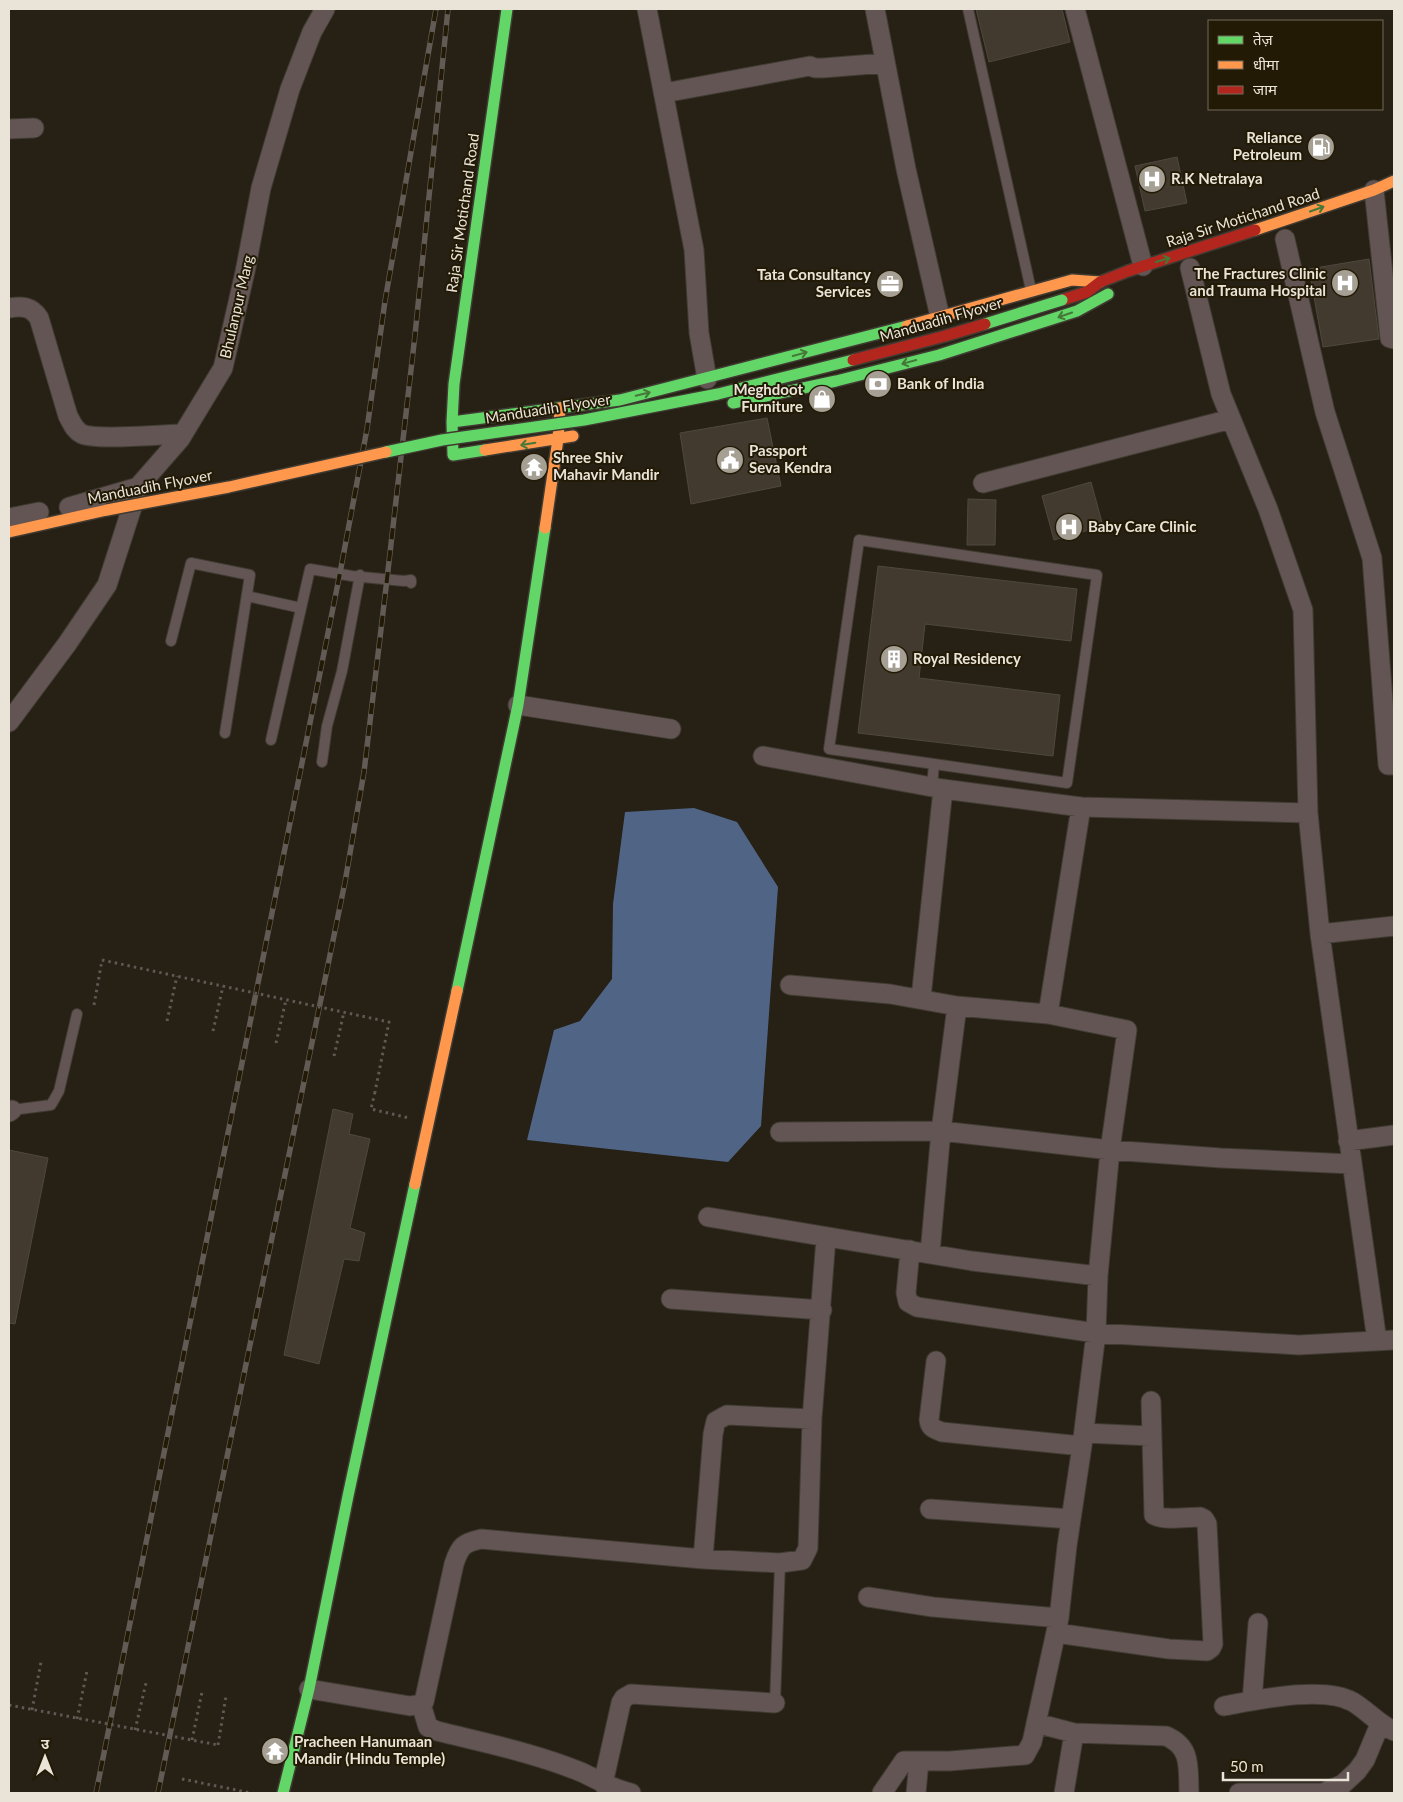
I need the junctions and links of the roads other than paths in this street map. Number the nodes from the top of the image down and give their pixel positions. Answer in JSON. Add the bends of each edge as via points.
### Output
{"nodes":[{"id":1,"x":325,"y":9,"type":"edge"},
{"id":2,"x":506,"y":9,"type":"edge"},
{"id":3,"x":647,"y":9,"type":"edge"},
{"id":4,"x":874,"y":9,"type":"edge"},
{"id":5,"x":968,"y":9,"type":"edge"},
{"id":6,"x":1074,"y":9,"type":"edge"},
{"id":7,"x":885,"y":62,"type":"junction"},
{"id":8,"x":664,"y":93,"type":"junction"},
{"id":9,"x":34,"y":128,"type":"dead end"},
{"id":10,"x":9,"y":129,"type":"edge"},
{"id":11,"x":1394,"y":181,"type":"edge"},
{"id":12,"x":1374,"y":190,"type":"junction"},
{"id":13,"x":1284,"y":239,"type":"dead end"},
{"id":14,"x":1143,"y":266,"type":"junction"},
{"id":15,"x":1190,"y":268,"type":"dead end"},
{"id":16,"x":1100,"y":282,"type":"junction"},
{"id":17,"x":1031,"y":290,"type":"junction"},
{"id":18,"x":1086,"y":292,"type":"junction"},
{"id":19,"x":9,"y":308,"type":"edge"},
{"id":20,"x":940,"y":317,"type":"junction"},
{"id":21,"x":1394,"y":339,"type":"edge"},
{"id":22,"x":707,"y":379,"type":"junction"},
{"id":23,"x":721,"y":405,"type":"dead end"},
{"id":24,"x":560,"y":408,"type":"junction"},
{"id":25,"x":1231,"y":419,"type":"junction"},
{"id":26,"x":452,"y":422,"type":"junction"},
{"id":27,"x":587,"y":433,"type":"dead end"},
{"id":28,"x":183,"y":434,"type":"junction"},
{"id":29,"x":558,"y":439,"type":"junction"},
{"id":30,"x":983,"y":483,"type":"dead end"},
{"id":31,"x":138,"y":487,"type":"junction"},
{"id":32,"x":9,"y":518,"type":"edge"},
{"id":33,"x":9,"y":532,"type":"edge"},
{"id":34,"x":360,"y":575,"type":"junction"},
{"id":35,"x":411,"y":584,"type":"dead end"},
{"id":36,"x":246,"y":596,"type":"junction"},
{"id":37,"x":301,"y":608,"type":"junction"},
{"id":38,"x":171,"y":641,"type":"dead end"},
{"id":39,"x":518,"y":705,"type":"junction"},
{"id":40,"x":9,"y":722,"type":"edge"},
{"id":41,"x":671,"y":729,"type":"dead end"},
{"id":42,"x":225,"y":733,"type":"dead end"},
{"id":43,"x":271,"y":740,"type":"dead end"},
{"id":44,"x":763,"y":756,"type":"dead end"},
{"id":45,"x":322,"y":762,"type":"dead end"},
{"id":46,"x":934,"y":764,"type":"junction"},
{"id":47,"x":1394,"y":765,"type":"edge"},
{"id":48,"x":937,"y":788,"type":"junction"},
{"id":49,"x":1081,"y":807,"type":"junction"},
{"id":50,"x":1308,"y":813,"type":"junction"},
{"id":51,"x":1394,"y":926,"type":"edge"},
{"id":52,"x":1320,"y":934,"type":"junction"},
{"id":53,"x":790,"y":985,"type":"dead end"},
{"id":54,"x":921,"y":998,"type":"junction"},
{"id":55,"x":957,"y":1006,"type":"junction"},
{"id":56,"x":77,"y":1014,"type":"dead end"},
{"id":57,"x":1048,"y":1014,"type":"junction"},
{"id":58,"x":11,"y":1111,"type":"edge"},
{"id":59,"x":941,"y":1131,"type":"junction"},
{"id":60,"x":780,"y":1132,"type":"dead end"},
{"id":61,"x":1394,"y":1134,"type":"edge"},
{"id":62,"x":1348,"y":1141,"type":"junction"},
{"id":63,"x":1110,"y":1150,"type":"junction"},
{"id":64,"x":1351,"y":1164,"type":"junction"},
{"id":65,"x":708,"y":1217,"type":"dead end"},
{"id":66,"x":826,"y":1238,"type":"junction"},
{"id":67,"x":910,"y":1250,"type":"junction"},
{"id":68,"x":930,"y":1253,"type":"junction"},
{"id":69,"x":1098,"y":1276,"type":"junction"},
{"id":70,"x":671,"y":1298,"type":"dead end"},
{"id":71,"x":822,"y":1310,"type":"junction"},
{"id":72,"x":1096,"y":1333,"type":"junction"},
{"id":73,"x":1386,"y":1341,"type":"edge"},
{"id":74,"x":936,"y":1360,"type":"dead end"},
{"id":75,"x":1151,"y":1401,"type":"dead end"},
{"id":76,"x":812,"y":1419,"type":"junction"},
{"id":77,"x":1151,"y":1436,"type":"junction"},
{"id":78,"x":1083,"y":1440,"type":"junction"},
{"id":79,"x":930,"y":1509,"type":"dead end"},
{"id":80,"x":1071,"y":1519,"type":"junction"},
{"id":81,"x":703,"y":1559,"type":"junction"},
{"id":82,"x":780,"y":1563,"type":"junction"},
{"id":83,"x":868,"y":1597,"type":"dead end"},
{"id":84,"x":1258,"y":1622,"type":"dead end"},
{"id":85,"x":1057,"y":1625,"type":"junction"},
{"id":86,"x":310,"y":1689,"type":"junction"},
{"id":87,"x":1252,"y":1701,"type":"junction"},
{"id":88,"x":775,"y":1702,"type":"joint"},
{"id":89,"x":421,"y":1704,"type":"junction"},
{"id":90,"x":1224,"y":1706,"type":"dead end"},
{"id":91,"x":1036,"y":1723,"type":"junction"},
{"id":92,"x":1387,"y":1727,"type":"edge"},
{"id":93,"x":1074,"y":1733,"type":"junction"},
{"id":94,"x":919,"y":1761,"type":"junction"},
{"id":95,"x":603,"y":1784,"type":"junction"},
{"id":96,"x":1344,"y":1789,"type":"edge"},
{"id":97,"x":284,"y":1793,"type":"edge"},
{"id":98,"x":630,"y":1793,"type":"edge"},
{"id":99,"x":882,"y":1793,"type":"edge"},
{"id":100,"x":916,"y":1793,"type":"edge"},
{"id":101,"x":1064,"y":1793,"type":"edge"},
{"id":102,"x":1189,"y":1793,"type":"edge"},
{"id":103,"x":1239,"y":1793,"type":"edge"}],
"edges":[{"from":1,"to":28,"type":"street","name":"Bhulanpur Marg","via":[[312,32],[290,89],[274,143],[223,368]]},
{"from":2,"to":26,"type":"street","name":"Raja Sir Motichand Road","via":[[454,384]]},
{"from":3,"to":8,"type":"street"},
{"from":4,"to":7,"type":"street"},
{"from":5,"to":17,"type":"lane"},
{"from":6,"to":14,"type":"street"},
{"from":7,"to":8,"type":"street","via":[[823,68],[810,66]]},
{"from":7,"to":20,"type":"street"},
{"from":8,"to":22,"type":"street","via":[[694,250],[699,333]]},
{"from":9,"to":10,"type":"street"},
{"from":11,"to":12,"type":"street","name":"Raja Sir Motichand Road"},
{"from":14,"to":12,"type":"street","name":"Raja Sir Motichand Road","one_way":true},
{"from":12,"to":21,"type":"street","via":[[1390,338]]},
{"from":13,"to":47,"type":"street","via":[[1325,412],[1372,558],[1388,765]]},
{"from":14,"to":16,"type":"street","name":"Raja Sir Motichand Road"},
{"from":15,"to":25,"type":"street","via":[[1221,394]]},
{"from":16,"to":17,"type":"street","via":[[1072,280]]},
{"from":16,"to":18,"type":"street","name":"Manduadih Flyover"},
{"from":17,"to":20,"type":"street"},
{"from":18,"to":23,"type":"street","name":"Manduadih Flyover","one_way":true,"via":[[1113,292],[1077,311],[939,354],[836,382]]},
{"from":18,"to":33,"type":"street","name":"Manduadih Flyover","bridge":true,"via":[[945,336],[718,394],[584,420],[442,440]]},
{"from":19,"to":28,"type":"street","via":[[26,307],[39,318],[74,429],[97,436]]},
{"from":22,"to":20,"type":"street","one_way":true},
{"from":24,"to":22,"type":"street","one_way":true,"via":[[620,400]]},
{"from":24,"to":26,"type":"street"},
{"from":24,"to":29,"type":"street"},
{"from":25,"to":30,"type":"street"},
{"from":25,"to":50,"type":"street","via":[[1268,509],[1303,610]]},
{"from":29,"to":26,"type":"street","name":"Raja Sir Motichand Road","one_way":true,"via":[[454,456]]},
{"from":27,"to":29,"type":"street"},
{"from":28,"to":31,"type":"street","name":"Bhulanpur Marg"},
{"from":29,"to":39,"type":"street"},
{"from":31,"to":32,"type":"street"},
{"from":31,"to":40,"type":"street","via":[[107,585],[68,644]]},
{"from":34,"to":35,"type":"lane","via":[[411,580]]},
{"from":34,"to":37,"type":"lane","via":[[310,569]]},
{"from":34,"to":45,"type":"lane"},
{"from":36,"to":37,"type":"lane"},
{"from":36,"to":38,"type":"lane","via":[[250,575],[191,563]]},
{"from":36,"to":42,"type":"lane"},
{"from":37,"to":43,"type":"lane"},
{"from":39,"to":41,"type":"street"},
{"from":39,"to":86,"type":"street","via":[[350,1486]]},
{"from":44,"to":48,"type":"street"},
{"from":46,"to":46,"type":"lane","via":[[829,749],[859,540],[1097,574],[1067,783]]},
{"from":46,"to":48,"type":"lane"},
{"from":48,"to":49,"type":"street"},
{"from":48,"to":54,"type":"street"},
{"from":49,"to":50,"type":"street"},
{"from":49,"to":57,"type":"street"},
{"from":50,"to":52,"type":"street"},
{"from":51,"to":52,"type":"street"},
{"from":52,"to":62,"type":"street"},
{"from":53,"to":54,"type":"street"},
{"from":54,"to":55,"type":"street"},
{"from":55,"to":57,"type":"street"},
{"from":55,"to":59,"type":"street"},
{"from":56,"to":58,"type":"lane","via":[[59,1091],[51,1105]]},
{"from":57,"to":63,"type":"street","via":[[1127,1030]]},
{"from":59,"to":60,"type":"street"},
{"from":59,"to":63,"type":"street"},
{"from":59,"to":68,"type":"street"},
{"from":61,"to":62,"type":"street"},
{"from":62,"to":64,"type":"street"},
{"from":63,"to":64,"type":"street"},
{"from":63,"to":69,"type":"street"},
{"from":64,"to":73,"type":"street"},
{"from":65,"to":66,"type":"street"},
{"from":66,"to":67,"type":"street"},
{"from":66,"to":71,"type":"street"},
{"from":67,"to":68,"type":"street"},
{"from":67,"to":72,"type":"street","via":[[906,1293],[908,1302],[917,1307]]},
{"from":68,"to":69,"type":"street"},
{"from":69,"to":72,"type":"street"},
{"from":70,"to":71,"type":"street"},
{"from":71,"to":76,"type":"street"},
{"from":72,"to":73,"type":"street","via":[[1299,1345]]},
{"from":72,"to":78,"type":"street"},
{"from":74,"to":78,"type":"street","via":[[929,1420],[933,1429]]},
{"from":75,"to":77,"type":"street"},
{"from":76,"to":81,"type":"street","via":[[727,1415],[716,1421],[712,1434]]},
{"from":76,"to":82,"type":"street","via":[[808,1548],[802,1560]]},
{"from":77,"to":78,"type":"street"},
{"from":77,"to":85,"type":"street","via":[[1154,1515],[1200,1517],[1206,1524],[1214,1640],[1211,1648],[1169,1649]]},
{"from":78,"to":80,"type":"street"},
{"from":79,"to":80,"type":"street"},
{"from":80,"to":85,"type":"street"},
{"from":81,"to":82,"type":"street"},
{"from":81,"to":89,"type":"street","via":[[481,1539],[468,1542],[460,1549],[454,1564],[427,1696]]},
{"from":82,"to":88,"type":"lane"},
{"from":83,"to":85,"type":"street"},
{"from":84,"to":87,"type":"street"},
{"from":85,"to":91,"type":"street"},
{"from":86,"to":89,"type":"street","via":[[410,1706]]},
{"from":86,"to":97,"type":"street"},
{"from":87,"to":90,"type":"street"},
{"from":87,"to":92,"type":"street","via":[[1312,1694],[1338,1695],[1354,1702]]},
{"from":88,"to":95,"type":"street","via":[[631,1694],[621,1703]]},
{"from":89,"to":95,"type":"street","via":[[428,1727],[437,1731],[582,1772]]},
{"from":91,"to":93,"type":"street"},
{"from":91,"to":94,"type":"street","via":[[1025,1755]]},
{"from":92,"to":96,"type":"street"},
{"from":93,"to":101,"type":"street"},
{"from":93,"to":102,"type":"street","via":[[1166,1736],[1175,1740],[1184,1750]]},
{"from":94,"to":99,"type":"street","via":[[904,1761]]},
{"from":94,"to":100,"type":"street"},
{"from":95,"to":98,"type":"street"},
{"from":96,"to":103,"type":"street"}]}
